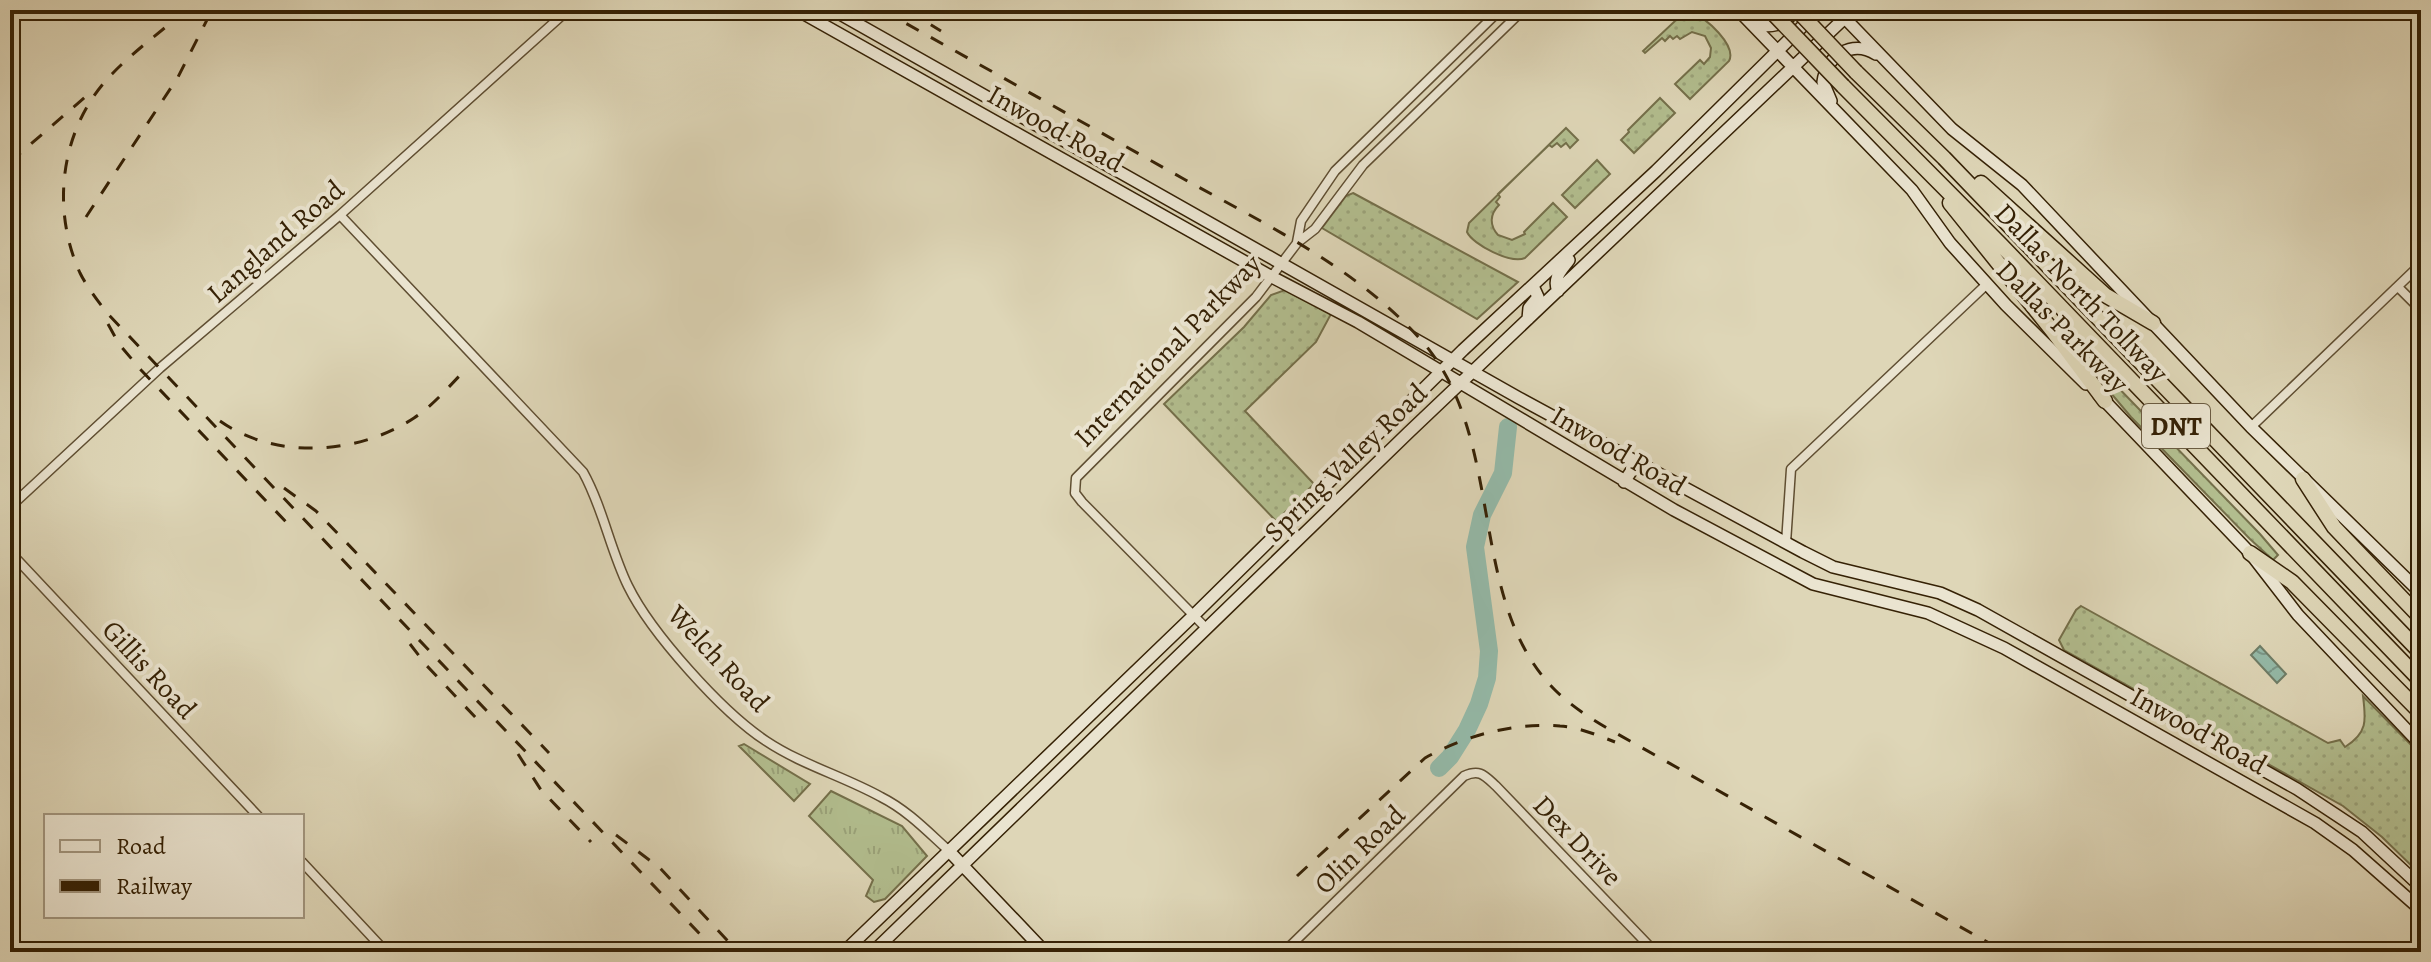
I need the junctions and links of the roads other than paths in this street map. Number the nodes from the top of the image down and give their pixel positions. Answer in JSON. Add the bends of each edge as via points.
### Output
{"nodes":[{"id":1,"x":568,"y":10,"type":"edge"},
{"id":2,"x":797,"y":10,"type":"edge"},
{"id":3,"x":833,"y":10,"type":"edge"},
{"id":4,"x":1500,"y":10,"type":"edge"},
{"id":5,"x":1523,"y":10,"type":"edge"},
{"id":6,"x":1738,"y":10,"type":"edge"},
{"id":7,"x":1770,"y":10,"type":"edge"},
{"id":8,"x":1796,"y":10,"type":"edge"},
{"id":9,"x":1819,"y":10,"type":"edge"},
{"id":10,"x":1845,"y":13,"type":"edge"},
{"id":11,"x":814,"y":14,"type":"edge"},
{"id":12,"x":1748,"y":20,"type":"junction"},
{"id":13,"x":1778,"y":51,"type":"junction"},
{"id":14,"x":1889,"y":65,"type":"junction"},
{"id":15,"x":1794,"y":68,"type":"junction"},
{"id":16,"x":1838,"y":113,"type":"junction"},
{"id":17,"x":1069,"y":143,"type":"junction"},
{"id":18,"x":1061,"y":158,"type":"junction"},
{"id":19,"x":1944,"y":158,"type":"junction"},
{"id":20,"x":1928,"y":174,"type":"junction"},
{"id":21,"x":340,"y":215,"type":"junction"},
{"id":22,"x":1586,"y":237,"type":"junction"},
{"id":23,"x":1297,"y":243,"type":"junction"},
{"id":24,"x":1283,"y":262,"type":"junction"},
{"id":25,"x":2421,"y":264,"type":"edge"},
{"id":26,"x":1272,"y":277,"type":"junction"},
{"id":27,"x":1987,"y":284,"type":"junction"},
{"id":28,"x":1533,"y":286,"type":"junction"},
{"id":29,"x":2398,"y":287,"type":"junction"},
{"id":30,"x":1558,"y":291,"type":"junction"},
{"id":31,"x":2421,"y":310,"type":"edge"},
{"id":32,"x":1528,"y":320,"type":"junction"},
{"id":33,"x":2153,"y":323,"type":"junction"},
{"id":34,"x":1454,"y":359,"type":"junction"},
{"id":35,"x":1442,"y":371,"type":"junction"},
{"id":36,"x":1474,"y":371,"type":"junction"},
{"id":37,"x":1460,"y":384,"type":"junction"},
{"id":38,"x":2105,"y":401,"type":"junction"},
{"id":39,"x":2251,"y":427,"type":"junction"},
{"id":40,"x":1638,"y":461,"type":"junction"},
{"id":41,"x":2303,"y":479,"type":"junction"},
{"id":42,"x":1624,"y":482,"type":"junction"},
{"id":43,"x":10,"y":507,"type":"edge"},
{"id":44,"x":1286,"y":525,"type":"junction"},
{"id":45,"x":1300,"y":539,"type":"junction"},
{"id":46,"x":1786,"y":543,"type":"junction"},
{"id":47,"x":10,"y":552,"type":"edge"},
{"id":48,"x":2250,"y":553,"type":"junction"},
{"id":49,"x":1776,"y":564,"type":"junction"},
{"id":50,"x":2421,"y":593,"type":"edge"},
{"id":51,"x":1194,"y":615,"type":"junction"},
{"id":52,"x":2421,"y":618,"type":"edge"},
{"id":53,"x":1207,"y":629,"type":"junction"},
{"id":54,"x":2044,"y":648,"type":"junction"},
{"id":55,"x":2421,"y":653,"type":"edge"},
{"id":56,"x":2034,"y":666,"type":"junction"},
{"id":57,"x":2421,"y":681,"type":"edge"},
{"id":58,"x":2421,"y":713,"type":"edge"},
{"id":59,"x":2405,"y":728,"type":"junction"},
{"id":60,"x":2421,"y":738,"type":"edge"},
{"id":61,"x":2421,"y":745,"type":"edge"},
{"id":62,"x":1464,"y":776,"type":"joint"},
{"id":63,"x":2297,"y":789,"type":"junction"},
{"id":64,"x":2287,"y":807,"type":"junction"},
{"id":65,"x":256,"y":814,"type":"edge"},
{"id":66,"x":948,"y":850,"type":"junction"},
{"id":67,"x":304,"y":864,"type":"edge"},
{"id":68,"x":963,"y":865,"type":"junction"},
{"id":69,"x":2420,"y":884,"type":"edge"},
{"id":70,"x":2421,"y":910,"type":"edge"},
{"id":71,"x":386,"y":952,"type":"edge"},
{"id":72,"x":844,"y":952,"type":"edge"},
{"id":73,"x":873,"y":952,"type":"edge"},
{"id":74,"x":1045,"y":952,"type":"edge"},
{"id":75,"x":1284,"y":952,"type":"edge"},
{"id":76,"x":1655,"y":952,"type":"edge"}],
"edges":[{"from":1,"to":21,"type":"street","name":"Langland Road"},
{"from":2,"to":11,"type":"main road","name":"Inwood Road"},
{"from":3,"to":17,"type":"main road","name":"Inwood Road"},
{"from":4,"to":23,"type":"street","name":"International Parkway","via":[[1335,171],[1301,221]]},
{"from":5,"to":23,"type":"street","name":"International Parkway","via":[[1363,165],[1315,229]]},
{"from":6,"to":12,"type":"main road","name":"Dallas Parkway"},
{"from":7,"to":20,"type":"highway","name":"Dallas North Tollway","number":"DNT","bridge":true},
{"from":8,"to":12,"type":"main road","via":[[1779,25]]},
{"from":8,"to":19,"type":"highway","name":"Dallas North Tollway","number":"DNT","bridge":true},
{"from":9,"to":13,"type":"main road","name":"Spring Valley Road"},
{"from":10,"to":14,"type":"main road"},
{"from":10,"to":15,"type":"main road","name":"Spring Valley Road"},
{"from":11,"to":18,"type":"main road","name":"Inwood Road"},
{"from":12,"to":13,"type":"main road","name":"Dallas Parkway"},
{"from":13,"to":15,"type":"main road","name":"Dallas Parkway"},
{"from":13,"to":22,"type":"main road","name":"Spring Valley Road"},
{"from":14,"to":16,"type":"main road","via":[[1859,47],[1836,57],[1824,70],[1823,82]]},
{"from":14,"to":33,"type":"main road","via":[[1956,133],[2022,185]]},
{"from":15,"to":16,"type":"main road","name":"Dallas Parkway"},
{"from":15,"to":30,"type":"main road","name":"Spring Valley Road"},
{"from":16,"to":27,"type":"main road","name":"Dallas Parkway","via":[[1912,190]]},
{"from":17,"to":18,"type":"main road"},
{"from":17,"to":24,"type":"main road","name":"Inwood Road"},
{"from":18,"to":26,"type":"main road","name":"Inwood Road"},
{"from":19,"to":33,"type":"highway","via":[[1972,175],[2105,295]]},
{"from":19,"to":55,"type":"highway","name":"Dallas North Tollway","number":"DNT"},
{"from":20,"to":38,"type":"highway"},
{"from":20,"to":57,"type":"highway","name":"Dallas North Tollway","number":"DNT"},
{"from":21,"to":43,"type":"street","name":"Langland Road","via":[[160,368]]},
{"from":21,"to":66,"type":"street","name":"Welch Road","via":[[583,472],[627,585],[667,645],[766,741],[881,796]]},
{"from":22,"to":28,"type":"main road","name":"Spring Valley Road"},
{"from":22,"to":30,"type":"main road","via":[[1557,276]]},
{"from":23,"to":24,"type":"street","name":"International Parkway"},
{"from":24,"to":26,"type":"street","name":"International Parkway"},
{"from":24,"to":34,"type":"main road","name":"Inwood Road"},
{"from":25,"to":29,"type":"street"},
{"from":26,"to":35,"type":"main road","name":"Inwood Road"},
{"from":26,"to":51,"type":"street","name":"International Parkway","via":[[1082,469],[1073,485],[1082,502]]},
{"from":27,"to":38,"type":"main road","name":"Dallas Parkway"},
{"from":27,"to":46,"type":"street","via":[[1791,469]]},
{"from":28,"to":32,"type":"main road","via":[[1538,297]]},
{"from":28,"to":34,"type":"main road","name":"Spring Valley Road"},
{"from":29,"to":31,"type":"street"},
{"from":29,"to":39,"type":"street"},
{"from":30,"to":32,"type":"main road","name":"Spring Valley Road"},
{"from":32,"to":36,"type":"main road","name":"Spring Valley Road"},
{"from":33,"to":39,"type":"main road"},
{"from":34,"to":35,"type":"main road","name":"Spring Valley Road"},
{"from":34,"to":36,"type":"main road","name":"Inwood Road"},
{"from":35,"to":37,"type":"main road","name":"Inwood Road"},
{"from":35,"to":44,"type":"main road","name":"Spring Valley Road"},
{"from":36,"to":37,"type":"main road","name":"Spring Valley Road"},
{"from":36,"to":40,"type":"main road","name":"Inwood Road"},
{"from":37,"to":42,"type":"main road","name":"Inwood Road"},
{"from":37,"to":45,"type":"main road","name":"Spring Valley Road"},
{"from":38,"to":48,"type":"main road","name":"Dallas Parkway"},
{"from":39,"to":41,"type":"main road"},
{"from":40,"to":42,"type":"main road"},
{"from":40,"to":46,"type":"main road","name":"Inwood Road"},
{"from":41,"to":50,"type":"main road"},
{"from":41,"to":52,"type":"highway","via":[[2334,527]]},
{"from":42,"to":49,"type":"main road","name":"Inwood Road"},
{"from":44,"to":45,"type":"main road"},
{"from":44,"to":51,"type":"main road","name":"Spring Valley Road"},
{"from":45,"to":53,"type":"main road","name":"Spring Valley Road"},
{"from":46,"to":49,"type":"main road"},
{"from":46,"to":54,"type":"main road","name":"Inwood Road","via":[[1833,567],[1940,593]]},
{"from":47,"to":65,"type":"street","name":"Gillis Road"},
{"from":48,"to":58,"type":"highway","via":[[2292,582]]},
{"from":48,"to":59,"type":"main road","name":"Dallas Parkway","via":[[2298,615]]},
{"from":49,"to":56,"type":"main road","name":"Inwood Road","via":[[1827,588],[1928,613]]},
{"from":51,"to":53,"type":"street","name":"International Parkway"},
{"from":51,"to":66,"type":"main road","name":"Spring Valley Road"},
{"from":53,"to":68,"type":"main road","name":"Spring Valley Road"},
{"from":54,"to":56,"type":"main road"},
{"from":54,"to":63,"type":"main road","name":"Inwood Road"},
{"from":56,"to":64,"type":"main road","name":"Inwood Road"},
{"from":59,"to":60,"type":"main road"},
{"from":59,"to":61,"type":"main road","name":"Dallas Parkway"},
{"from":62,"to":75,"type":"street","name":"Olin Road"},
{"from":62,"to":76,"type":"street","name":"Dex Drive","via":[[1484,775]]},
{"from":63,"to":64,"type":"main road"},
{"from":63,"to":69,"type":"main road","name":"Inwood Road","via":[[2362,832]]},
{"from":64,"to":70,"type":"main road","name":"Inwood Road","via":[[2353,850]]},
{"from":66,"to":68,"type":"main road","name":"Welch Road"},
{"from":66,"to":72,"type":"main road","name":"Spring Valley Road"},
{"from":67,"to":71,"type":"street"},
{"from":68,"to":73,"type":"main road","name":"Spring Valley Road"},
{"from":68,"to":74,"type":"main road","name":"Welch Road"}]}
